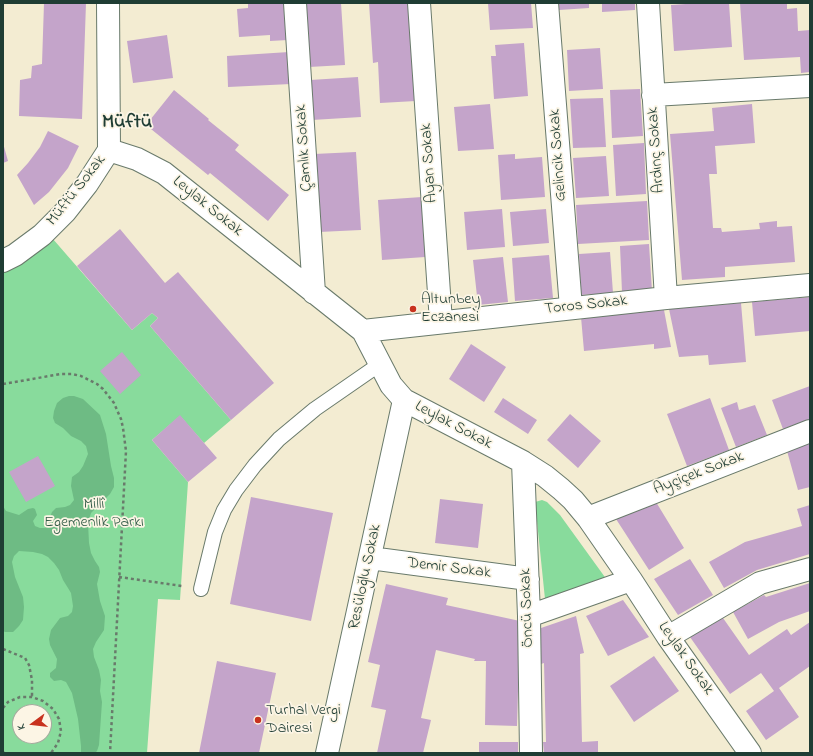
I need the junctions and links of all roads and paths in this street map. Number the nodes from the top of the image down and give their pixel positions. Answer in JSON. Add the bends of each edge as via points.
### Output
{"nodes":[{"id":1,"x":108,"y":3,"type":"edge"},
{"id":2,"x":295,"y":3,"type":"edge"},
{"id":3,"x":419,"y":3,"type":"edge"},
{"id":4,"x":547,"y":3,"type":"edge"},
{"id":5,"x":648,"y":3,"type":"edge"},
{"id":6,"x":810,"y":86,"type":"edge"},
{"id":7,"x":653,"y":95,"type":"junction"},
{"id":8,"x":109,"y":150,"type":"junction"},
{"id":9,"x":3,"y":261,"type":"edge"},
{"id":10,"x":810,"y":285,"type":"edge"},
{"id":11,"x":314,"y":293,"type":"junction"},
{"id":12,"x":666,"y":298,"type":"junction"},
{"id":13,"x":571,"y":308,"type":"junction"},
{"id":14,"x":442,"y":322,"type":"junction"},
{"id":15,"x":363,"y":332,"type":"junction"},
{"id":16,"x":380,"y":364,"type":"junction"},
{"id":17,"x":3,"y":384,"type":"edge"},
{"id":18,"x":404,"y":400,"type":"junction"},
{"id":19,"x":810,"y":431,"type":"edge"},
{"id":20,"x":523,"y":462,"type":"junction"},
{"id":21,"x":588,"y":518,"type":"junction"},
{"id":22,"x":370,"y":558,"type":"junction"},
{"id":23,"x":810,"y":568,"type":"edge"},
{"id":24,"x":119,"y":577,"type":"junction"},
{"id":25,"x":528,"y":579,"type":"junction"},
{"id":26,"x":631,"y":580,"type":"junction"},
{"id":27,"x":201,"y":589,"type":"joint"},
{"id":28,"x":529,"y":616,"type":"junction"},
{"id":29,"x":668,"y":636,"type":"junction"},
{"id":30,"x":3,"y":649,"type":"edge"},
{"id":31,"x":32,"y":697,"type":"junction"},
{"id":32,"x":3,"y":708,"type":"edge"},
{"id":33,"x":51,"y":753,"type":"edge"},
{"id":34,"x":110,"y":753,"type":"edge"},
{"id":35,"x":327,"y":753,"type":"edge"},
{"id":36,"x":532,"y":753,"type":"edge"},
{"id":37,"x":750,"y":753,"type":"edge"}],
"edges":[{"from":1,"to":8,"type":"street","name":"Müftü Sokak"},
{"from":2,"to":11,"type":"street","name":"Çamlık Sokak"},
{"from":3,"to":14,"type":"street","name":"Ayan Sokak"},
{"from":4,"to":13,"type":"street","name":"Gelincik Sokak"},
{"from":5,"to":7,"type":"street","name":"Ardınç Sokak"},
{"from":6,"to":7,"type":"street"},
{"from":7,"to":12,"type":"street","name":"Ardınç Sokak"},
{"from":8,"to":9,"type":"street","name":"Müftü Sokak","via":[[65,212],[42,235]]},
{"from":8,"to":11,"type":"street","name":"Leylak Sokak","via":[[137,159],[164,173]]},
{"from":10,"to":12,"type":"street","name":"Toros Sokak"},
{"from":11,"to":15,"type":"street","name":"Leylak Sokak"},
{"from":12,"to":13,"type":"street","name":"Toros Sokak"},
{"from":13,"to":14,"type":"street","name":"Toros Sokak"},
{"from":14,"to":15,"type":"street","name":"Toros Sokak"},
{"from":15,"to":16,"type":"street","name":"Leylak Sokak"},
{"from":16,"to":18,"type":"street","name":"Leylak Sokak","via":[[391,386]]},
{"from":16,"to":27,"type":"lane","via":[[316,409],[279,439],[255,465],[224,510],[215,532]]},
{"from":17,"to":24,"type":"path","via":[[72,374],[97,384],[114,403],[124,428],[126,451]]},
{"from":18,"to":20,"type":"street","name":"Leylak Sokak"},
{"from":18,"to":22,"type":"street","name":"Resüloğlu Sokak"},
{"from":19,"to":21,"type":"street","name":"Ayçiçek Sokak"},
{"from":20,"to":21,"type":"street","name":"Leylak Sokak","via":[[561,488]]},
{"from":20,"to":25,"type":"street","name":"Öncü Sokak"},
{"from":21,"to":26,"type":"street","name":"Leylak Sokak"},
{"from":22,"to":25,"type":"street","name":"Demir Sokak"},
{"from":22,"to":35,"type":"street","name":"Resüloğlu Sokak"},
{"from":23,"to":29,"type":"street","via":[[760,583]]},
{"from":24,"to":27,"type":"path"},
{"from":24,"to":34,"type":"path"},
{"from":25,"to":28,"type":"street","name":"Öncü Sokak"},
{"from":26,"to":28,"type":"street"},
{"from":26,"to":29,"type":"street","name":"Leylak Sokak"},
{"from":28,"to":36,"type":"street","name":"Öncü Sokak"},
{"from":29,"to":37,"type":"street","name":"Leylak Sokak"},
{"from":30,"to":31,"type":"path","via":[[24,658],[27,662],[32,680]]},
{"from":31,"to":32,"type":"path","via":[[20,697],[8,702]]},
{"from":31,"to":33,"type":"path","via":[[53,709],[59,719],[61,731],[58,743]]}]}
